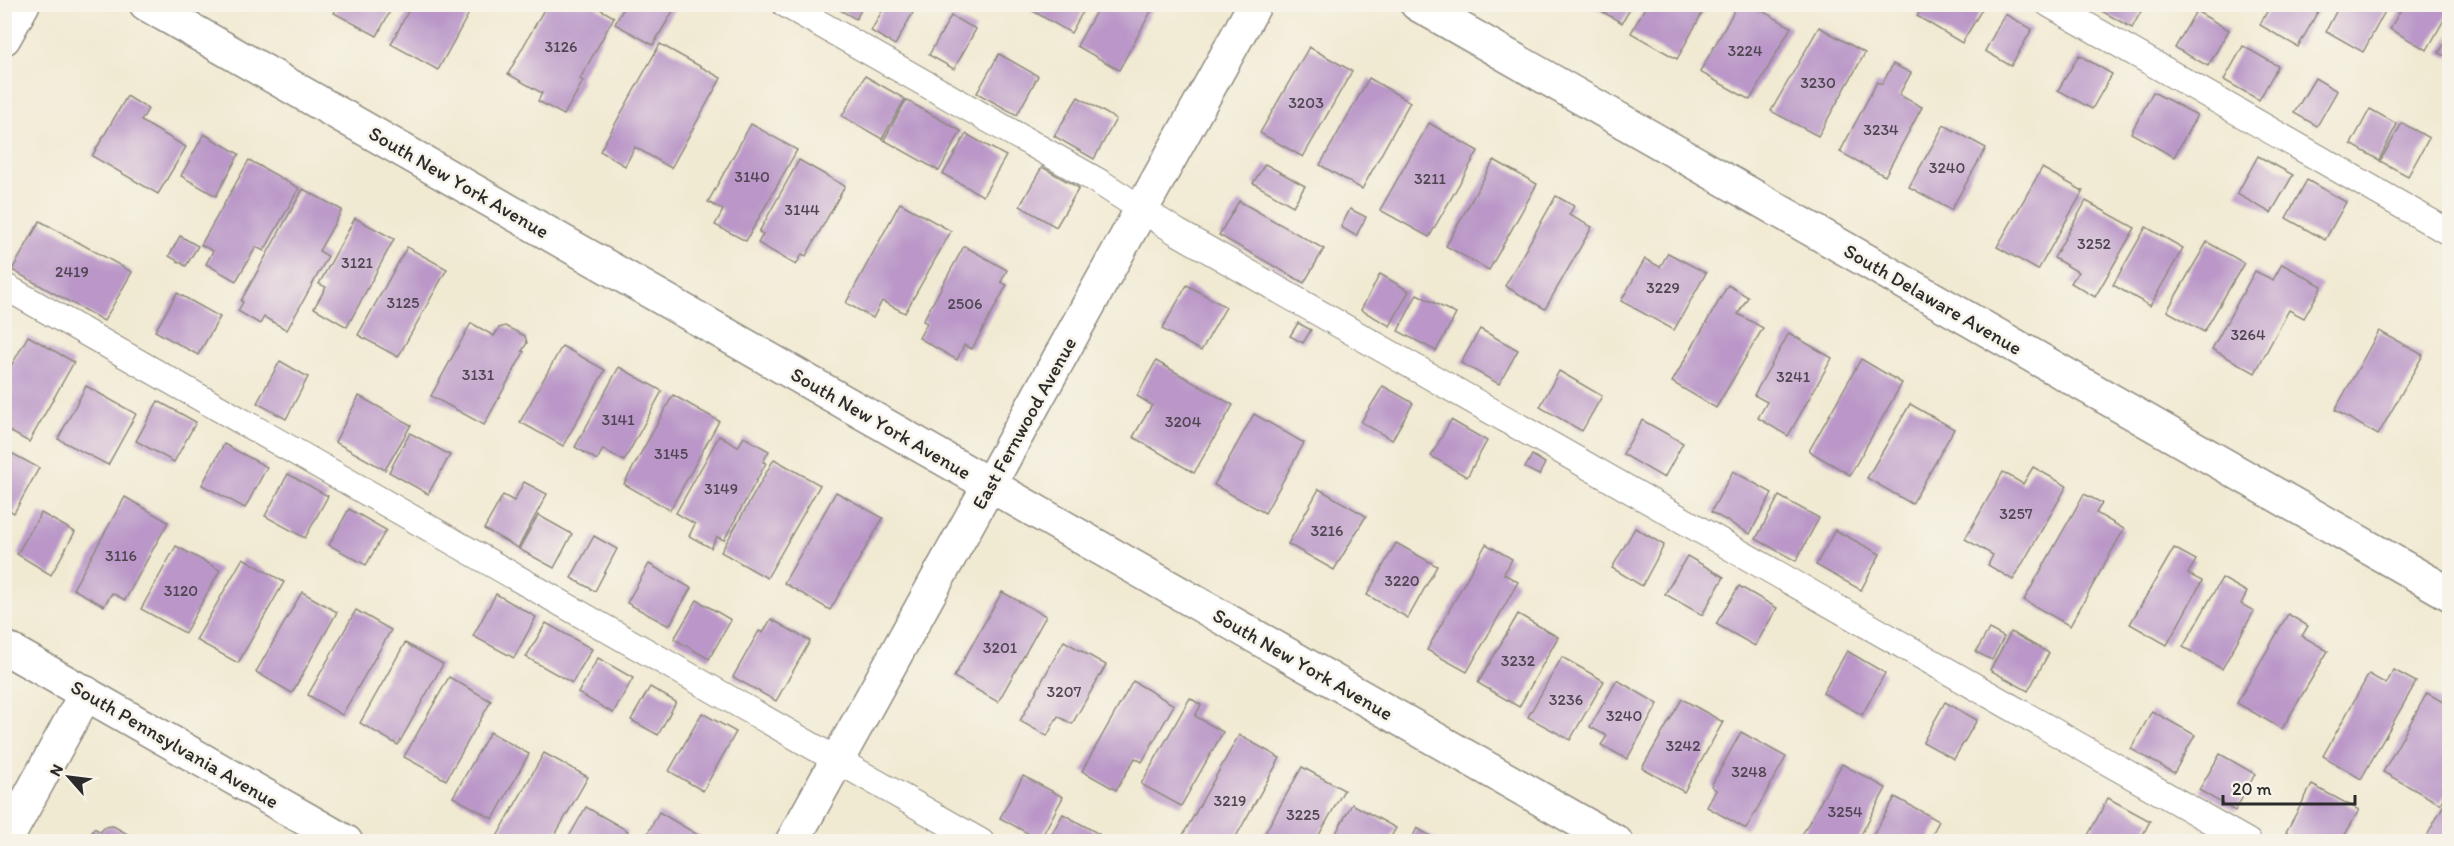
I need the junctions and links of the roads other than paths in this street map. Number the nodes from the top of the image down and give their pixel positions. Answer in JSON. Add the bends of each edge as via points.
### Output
{"nodes":[{"id":1,"x":23,"y":4,"type":"edge"},
{"id":2,"x":146,"y":4,"type":"edge"},
{"id":3,"x":785,"y":4,"type":"edge"},
{"id":4,"x":1255,"y":4,"type":"edge"},
{"id":5,"x":1417,"y":4,"type":"edge"},
{"id":6,"x":2049,"y":4,"type":"edge"},
{"id":7,"x":4,"y":38,"type":"edge"},
{"id":8,"x":1142,"y":210,"type":"junction"},
{"id":9,"x":2450,"y":233,"type":"edge"},
{"id":10,"x":4,"y":286,"type":"edge"},
{"id":11,"x":989,"y":485,"type":"junction"},
{"id":12,"x":2450,"y":594,"type":"edge"},
{"id":13,"x":4,"y":647,"type":"edge"},
{"id":14,"x":86,"y":693,"type":"junction"},
{"id":15,"x":838,"y":760,"type":"junction"},
{"id":16,"x":5,"y":842,"type":"edge"},
{"id":17,"x":346,"y":842,"type":"edge"},
{"id":18,"x":792,"y":842,"type":"edge"},
{"id":19,"x":981,"y":842,"type":"edge"},
{"id":20,"x":1616,"y":842,"type":"edge"},
{"id":21,"x":2248,"y":842,"type":"edge"}],
"edges":[{"from":1,"to":7,"type":"street"},
{"from":2,"to":11,"type":"street","name":"South New York Avenue"},
{"from":3,"to":8,"type":"lane"},
{"from":4,"to":8,"type":"street","name":"East Fernwood Avenue"},
{"from":5,"to":12,"type":"street","name":"South Delaware Avenue"},
{"from":6,"to":9,"type":"lane"},
{"from":8,"to":11,"type":"street","name":"East Fernwood Avenue"},
{"from":8,"to":21,"type":"lane"},
{"from":10,"to":15,"type":"lane"},
{"from":11,"to":15,"type":"street","name":"East Fernwood Avenue"},
{"from":11,"to":20,"type":"street","name":"South New York Avenue"},
{"from":13,"to":14,"type":"street","name":"South Pennsylvania Avenue"},
{"from":14,"to":16,"type":"street"},
{"from":14,"to":17,"type":"street","name":"South Pennsylvania Avenue"},
{"from":15,"to":18,"type":"street","name":"East Fernwood Avenue"},
{"from":15,"to":19,"type":"lane"}]}
